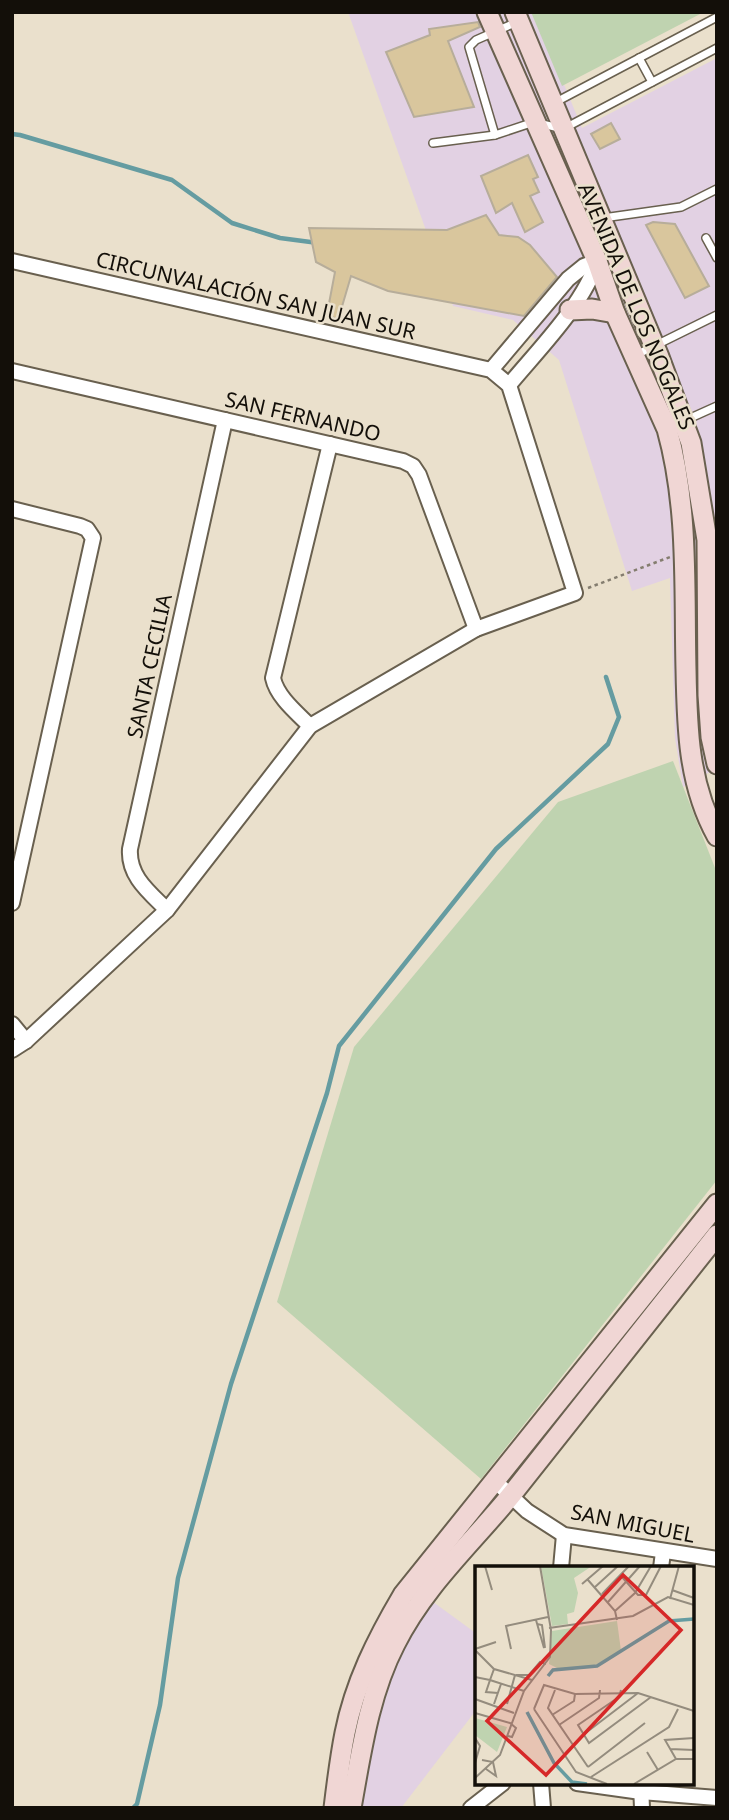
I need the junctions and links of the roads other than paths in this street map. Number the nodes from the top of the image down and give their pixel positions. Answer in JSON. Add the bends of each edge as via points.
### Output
{"nodes":[{"id":1,"x":488,"y":12,"type":"edge"},
{"id":2,"x":516,"y":17,"type":"edge"},
{"id":3,"x":717,"y":17,"type":"edge"},
{"id":4,"x":496,"y":32,"type":"junction"},
{"id":5,"x":717,"y":48,"type":"edge"},
{"id":6,"x":639,"y":58,"type":"junction"},
{"id":7,"x":652,"y":82,"type":"junction"},
{"id":8,"x":552,"y":104,"type":"junction"},
{"id":9,"x":534,"y":122,"type":"junction"},
{"id":10,"x":563,"y":129,"type":"junction"},
{"id":11,"x":495,"y":135,"type":"junction"},
{"id":12,"x":433,"y":143,"type":"dead end"},
{"id":13,"x":717,"y":189,"type":"edge"},
{"id":14,"x":600,"y":218,"type":"junction"},
{"id":15,"x":706,"y":238,"type":"dead end"},
{"id":16,"x":717,"y":258,"type":"edge"},
{"id":17,"x":12,"y":261,"type":"edge"},
{"id":18,"x":597,"y":261,"type":"junction"},
{"id":19,"x":624,"y":277,"type":"junction"},
{"id":20,"x":570,"y":310,"type":"junction"},
{"id":21,"x":615,"y":313,"type":"junction"},
{"id":22,"x":717,"y":315,"type":"edge"},
{"id":23,"x":654,"y":348,"type":"junction"},
{"id":24,"x":634,"y":357,"type":"junction"},
{"id":25,"x":491,"y":370,"type":"junction"},
{"id":26,"x":12,"y":371,"type":"edge"},
{"id":27,"x":509,"y":385,"type":"junction"},
{"id":28,"x":717,"y":406,"type":"edge"},
{"id":29,"x":225,"y":420,"type":"junction"},
{"id":30,"x":676,"y":425,"type":"junction"},
{"id":31,"x":330,"y":444,"type":"junction"},
{"id":32,"x":12,"y":509,"type":"edge"},
{"id":33,"x":712,"y":538,"type":"edge"},
{"id":34,"x":685,"y":552,"type":"junction"},
{"id":35,"x":476,"y":629,"type":"junction"},
{"id":36,"x":310,"y":726,"type":"junction"},
{"id":37,"x":714,"y":736,"type":"edge"},
{"id":38,"x":690,"y":748,"type":"junction"},
{"id":39,"x":717,"y":764,"type":"edge"},
{"id":40,"x":717,"y":836,"type":"edge"},
{"id":41,"x":12,"y":903,"type":"edge"},
{"id":42,"x":167,"y":910,"type":"junction"},
{"id":43,"x":12,"y":1024,"type":"edge"},
{"id":44,"x":26,"y":1041,"type":"junction"},
{"id":45,"x":12,"y":1050,"type":"edge"},
{"id":46,"x":717,"y":1204,"type":"edge"},
{"id":47,"x":717,"y":1235,"type":"edge"},
{"id":48,"x":496,"y":1482,"type":"junction"},
{"id":49,"x":511,"y":1495,"type":"junction"},
{"id":50,"x":564,"y":1535,"type":"junction"},
{"id":51,"x":663,"y":1552,"type":"junction"},
{"id":52,"x":717,"y":1559,"type":"edge"},
{"id":53,"x":561,"y":1566,"type":"edge"},
{"id":54,"x":661,"y":1566,"type":"edge"},
{"id":55,"x":500,"y":1785,"type":"edge"},
{"id":56,"x":541,"y":1785,"type":"edge"},
{"id":57,"x":603,"y":1785,"type":"edge"},
{"id":58,"x":641,"y":1788,"type":"edge"},
{"id":59,"x":717,"y":1798,"type":"edge"},
{"id":60,"x":334,"y":1808,"type":"edge"},
{"id":61,"x":351,"y":1808,"type":"edge"},
{"id":62,"x":471,"y":1808,"type":"edge"},
{"id":63,"x":543,"y":1808,"type":"edge"},
{"id":64,"x":642,"y":1808,"type":"edge"}],
"edges":[{"from":1,"to":4,"type":"main road","name":"AVENIDA DE LOS NOGALES"},
{"from":2,"to":4,"type":"lane"},
{"from":2,"to":8,"type":"main road","name":"AVENIDA DE LOS NOGALES"},
{"from":3,"to":6,"type":"lane"},
{"from":4,"to":9,"type":"main road","name":"AVENIDA DE LOS NOGALES"},
{"from":4,"to":11,"type":"lane","via":[[469,47]]},
{"from":5,"to":7,"type":"lane"},
{"from":6,"to":7,"type":"lane"},
{"from":6,"to":8,"type":"lane"},
{"from":7,"to":10,"type":"lane"},
{"from":8,"to":10,"type":"main road","name":"AVENIDA DE LOS NOGALES"},
{"from":9,"to":10,"type":"lane"},
{"from":9,"to":11,"type":"lane"},
{"from":9,"to":18,"type":"main road","name":"AVENIDA DE LOS NOGALES"},
{"from":10,"to":14,"type":"main road","name":"AVENIDA DE LOS NOGALES"},
{"from":11,"to":12,"type":"lane"},
{"from":13,"to":14,"type":"lane","via":[[681,207]]},
{"from":14,"to":18,"type":"main road"},
{"from":14,"to":19,"type":"main road","name":"AVENIDA DE LOS NOGALES"},
{"from":15,"to":16,"type":"lane"},
{"from":17,"to":25,"type":"street","name":"CIRCUNVALACIÓN SAN JUAN SUR"},
{"from":18,"to":19,"type":"main road"},
{"from":18,"to":20,"type":"street","via":[[593,276]]},
{"from":18,"to":21,"type":"main road","name":"AVENIDA DE LOS NOGALES"},
{"from":18,"to":25,"type":"street","via":[[568,279]]},
{"from":19,"to":23,"type":"main road","name":"AVENIDA DE LOS NOGALES"},
{"from":20,"to":21,"type":"main road"},
{"from":20,"to":27,"type":"street"},
{"from":21,"to":24,"type":"main road","name":"AVENIDA DE LOS NOGALES"},
{"from":22,"to":23,"type":"lane"},
{"from":23,"to":24,"type":"lane"},
{"from":23,"to":30,"type":"main road","name":"AVENIDA DE LOS NOGALES"},
{"from":24,"to":30,"type":"main road","name":"AVENIDA DE LOS NOGALES"},
{"from":25,"to":27,"type":"street","name":"CIRCUNVALACIÓN SAN JUAN SUR"},
{"from":26,"to":29,"type":"street","name":"SAN FERNANDO"},
{"from":27,"to":35,"type":"street","via":[[575,593]]},
{"from":28,"to":30,"type":"lane"},
{"from":29,"to":31,"type":"street","name":"SAN FERNANDO"},
{"from":29,"to":42,"type":"street","name":"SANTA CECILIA","via":[[130,849],[135,875]]},
{"from":30,"to":33,"type":"main road","name":"AVENIDA DE LOS NOGALES"},
{"from":30,"to":34,"type":"main road","name":"AVENIDA DE LOS NOGALES"},
{"from":31,"to":35,"type":"street","name":"SAN FERNANDO","via":[[412,466],[425,489]]},
{"from":31,"to":36,"type":"street","via":[[273,678],[281,695]]},
{"from":32,"to":41,"type":"street","via":[[80,526],[93,538]]},
{"from":33,"to":34,"type":"main road"},
{"from":33,"to":37,"type":"main road","name":"AVENIDA DE LOS NOGALES","via":[[708,695]]},
{"from":34,"to":38,"type":"main road","name":"AVENIDA DE LOS NOGALES"},
{"from":35,"to":36,"type":"street"},
{"from":36,"to":42,"type":"street"},
{"from":37,"to":38,"type":"lane"},
{"from":37,"to":39,"type":"main road","name":"AVENIDA DE LOS NOGALES"},
{"from":38,"to":40,"type":"main road","name":"AVENIDA DE LOS NOGALES","via":[[698,788]]},
{"from":42,"to":44,"type":"street"},
{"from":43,"to":44,"type":"street"},
{"from":44,"to":45,"type":"street"},
{"from":46,"to":48,"type":"main road"},
{"from":47,"to":49,"type":"main road"},
{"from":48,"to":49,"type":"street","name":"SAN MIGUEL"},
{"from":48,"to":60,"type":"main road","via":[[403,1595],[382,1631],[345,1732]]},
{"from":49,"to":50,"type":"street","name":"SAN MIGUEL"},
{"from":49,"to":61,"type":"main road","via":[[442,1574],[393,1646],[365,1727]]},
{"from":50,"to":51,"type":"street","name":"SAN MIGUEL"},
{"from":50,"to":53,"type":"street"},
{"from":51,"to":52,"type":"street","name":"SAN MIGUEL"},
{"from":51,"to":54,"type":"street"},
{"from":55,"to":62,"type":"street"},
{"from":56,"to":63,"type":"street"},
{"from":57,"to":58,"type":"street"},
{"from":58,"to":59,"type":"street"},
{"from":58,"to":64,"type":"street"}]}
